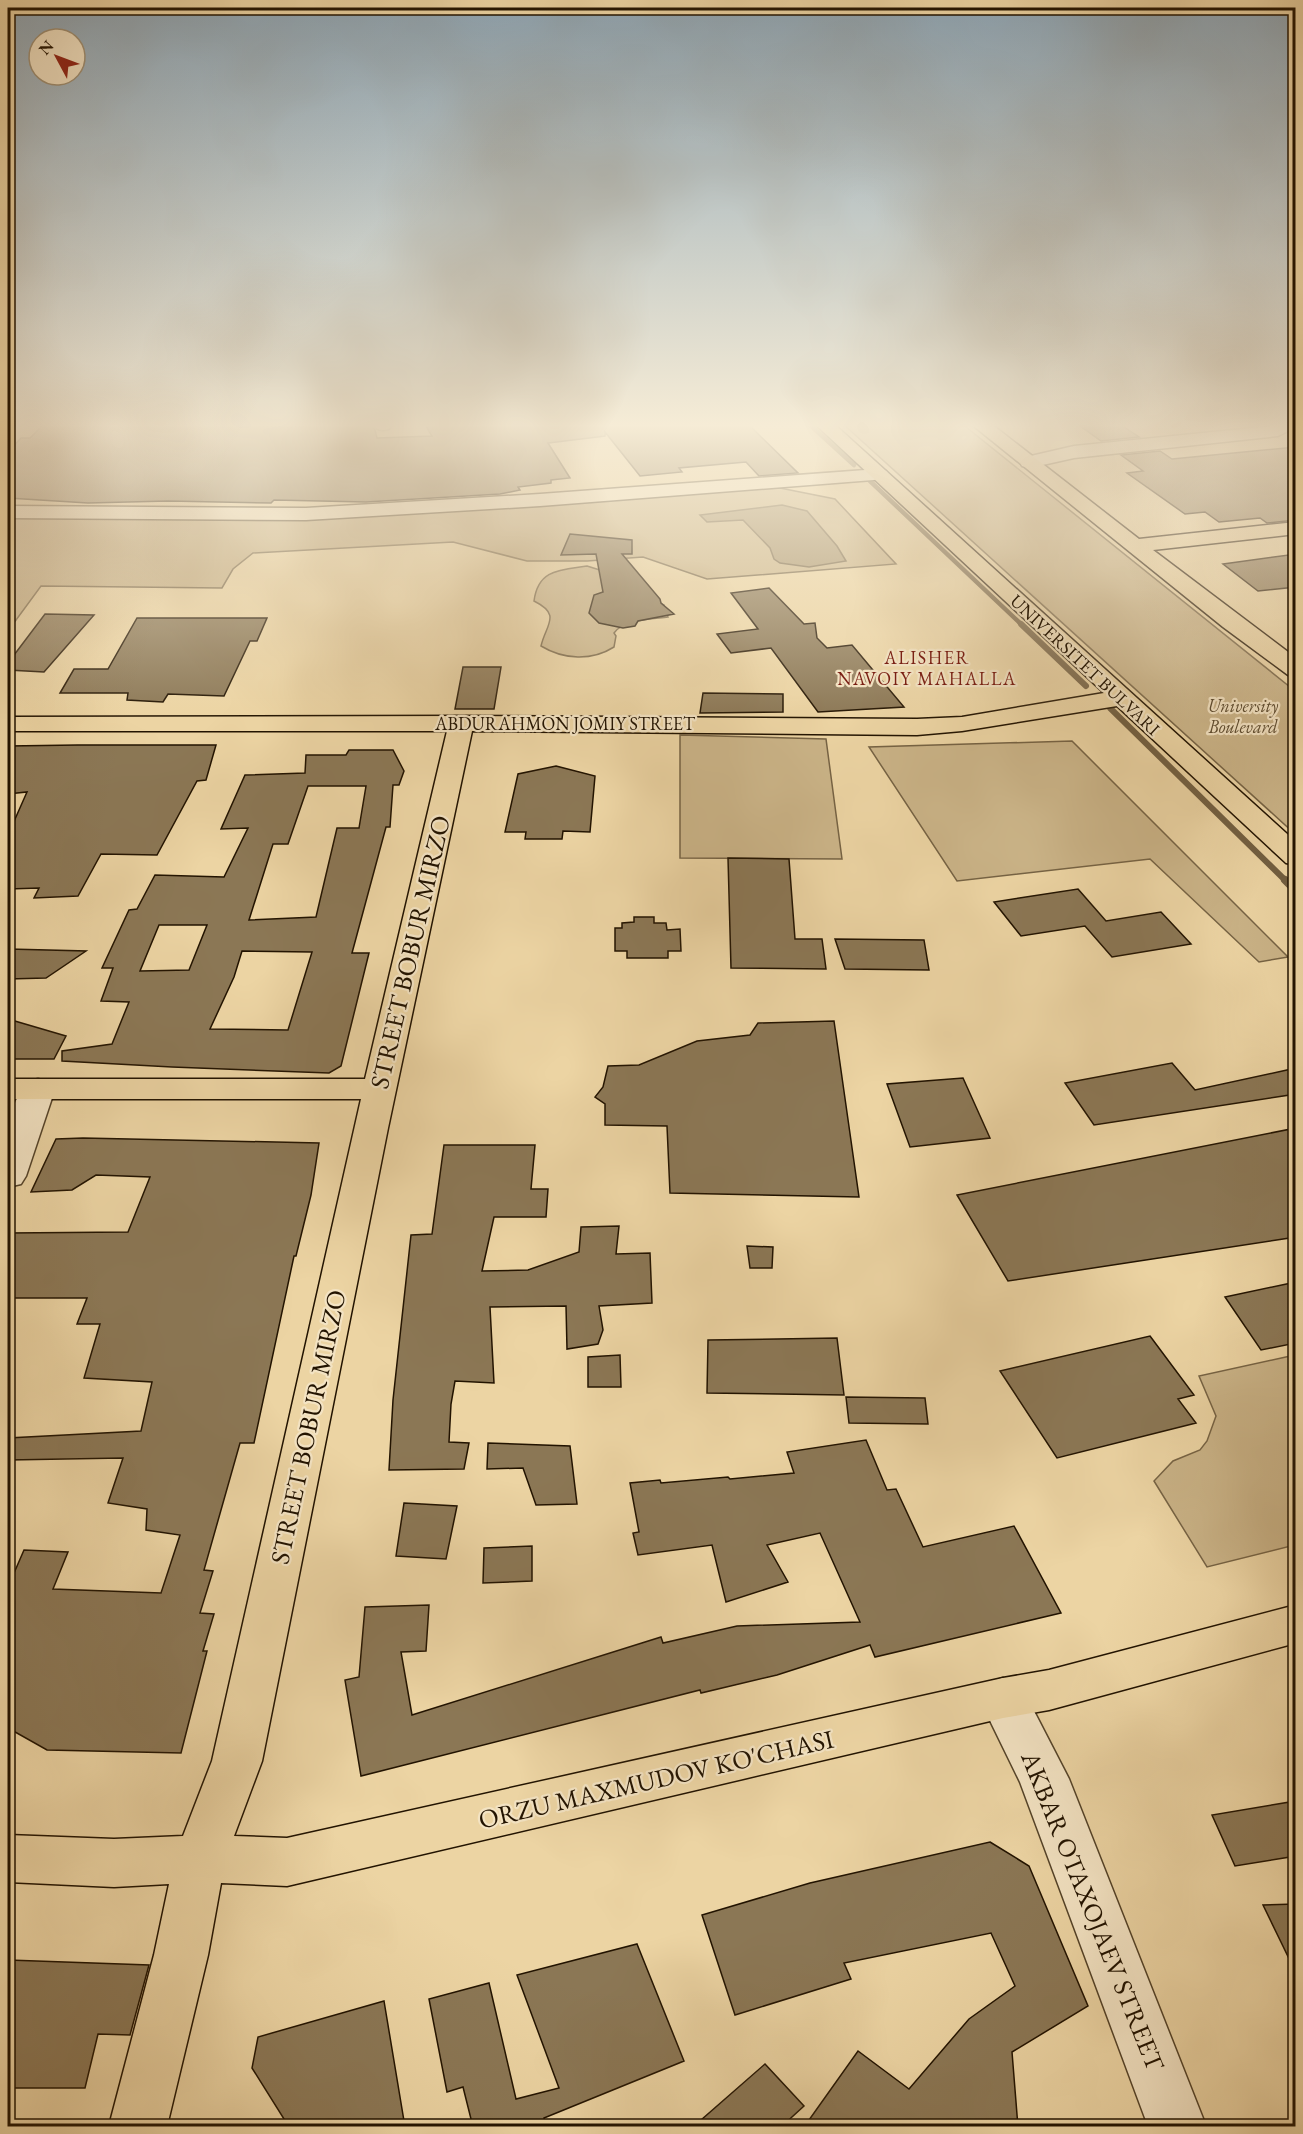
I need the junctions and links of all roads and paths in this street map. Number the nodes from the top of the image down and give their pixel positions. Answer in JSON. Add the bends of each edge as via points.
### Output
{"nodes":[{"id":1,"x":930,"y":523,"type":"edge"},
{"id":2,"x":1105,"y":523,"type":"edge"},
{"id":3,"x":1296,"y":528,"type":"edge"},
{"id":4,"x":1135,"y":546,"type":"junction"},
{"id":5,"x":1296,"y":670,"type":"edge"},
{"id":6,"x":1120,"y":698,"type":"junction"},
{"id":7,"x":461,"y":723,"type":"junction"},
{"id":8,"x":8,"y":724,"type":"edge"},
{"id":9,"x":1296,"y":857,"type":"edge"},
{"id":10,"x":23,"y":1089,"type":"edge"},
{"id":11,"x":380,"y":1089,"type":"junction"},
{"id":12,"x":8,"y":1176,"type":"edge"},
{"id":13,"x":1296,"y":1624,"type":"edge"},
{"id":14,"x":1003,"y":1698,"type":"junction"},
{"id":15,"x":8,"y":1858,"type":"edge"},
{"id":16,"x":200,"y":1859,"type":"junction"},
{"id":17,"x":138,"y":2127,"type":"edge"},
{"id":18,"x":1177,"y":2127,"type":"edge"}],
"edges":[{"from":1,"to":6,"type":"main road","name":"UNIVERSITET BULVARI"},
{"from":2,"to":4,"type":"main road"},
{"from":3,"to":4,"type":"main road"},
{"from":4,"to":5,"type":"main road"},
{"from":6,"to":7,"type":"main road","name":"ABDURAHMON JOMIY STREET","via":[[962,724],[917,727]]},
{"from":6,"to":9,"type":"main road","name":"UNIVERSITET BULVARI"},
{"from":7,"to":8,"type":"main road","name":"ABDURAHMON JOMIY STREET"},
{"from":7,"to":11,"type":"main road","name":"STREET BOBUR MIRZO"},
{"from":10,"to":11,"type":"main road"},
{"from":10,"to":12,"type":"street"},
{"from":11,"to":16,"type":"main road","name":"STREET BOBUR MIRZO","via":[[237,1761]]},
{"from":13,"to":14,"type":"main road","name":"ORZU MAXMUDOV KO'CHASI","via":[[1049,1690]]},
{"from":14,"to":16,"type":"main road","name":"ORZU MAXMUDOV KO'CHASI","via":[[344,1851],[287,1862]]},
{"from":14,"to":18,"type":"street","name":"AKBAR OTAXOJAEV STREET","via":[[1044,1779]]},
{"from":15,"to":16,"type":"main road","name":"ORZU MAXMUDOV KO'CHASI","via":[[114,1863]]},
{"from":16,"to":17,"type":"main road","name":"STREET BOBUR MIRZO","via":[[181,1955]]}]}
